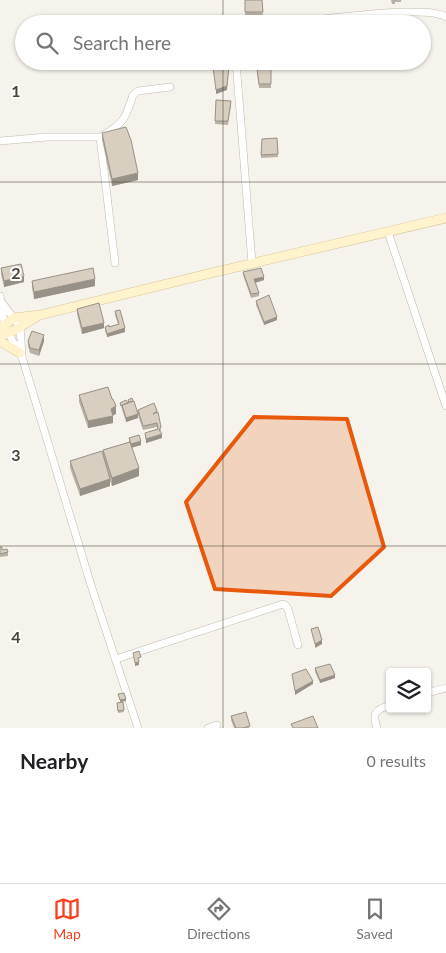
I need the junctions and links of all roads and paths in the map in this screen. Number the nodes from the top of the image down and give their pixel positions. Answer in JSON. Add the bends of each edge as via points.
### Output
{"nodes":[{"id":1,"x":368,"y":15,"type":"edge"},
{"id":2,"x":446,"y":17,"type":"edge"},
{"id":3,"x":237,"y":70,"type":"edge"},
{"id":4,"x":170,"y":87,"type":"dead end"},
{"id":5,"x":100,"y":137,"type":"junction"},
{"id":6,"x":0,"y":141,"type":"edge"},
{"id":7,"x":446,"y":218,"type":"edge"},
{"id":8,"x":388,"y":232,"type":"junction"},
{"id":9,"x":115,"y":263,"type":"dead end"},
{"id":10,"x":252,"y":263,"type":"junction"},
{"id":11,"x":1,"y":299,"type":"edge"},
{"id":12,"x":40,"y":315,"type":"junction"},
{"id":13,"x":14,"y":318,"type":"junction"},
{"id":14,"x":20,"y":327,"type":"junction"},
{"id":15,"x":3,"y":330,"type":"edge"},
{"id":16,"x":0,"y":341,"type":"edge"},
{"id":17,"x":21,"y":356,"type":"junction"},
{"id":18,"x":446,"y":406,"type":"edge"},
{"id":19,"x":298,"y":645,"type":"dead end"},
{"id":20,"x":116,"y":659,"type":"junction"},
{"id":21,"x":446,"y":688,"type":"edge"},
{"id":22,"x":431,"y":692,"type":"edge"},
{"id":23,"x":386,"y":706,"type":"edge"},
{"id":24,"x":217,"y":725,"type":"dead end"},
{"id":25,"x":138,"y":728,"type":"edge"},
{"id":26,"x":208,"y":728,"type":"edge"},
{"id":27,"x":376,"y":728,"type":"edge"}],
"edges":[{"from":1,"to":2,"type":"street","via":[[422,12]]},
{"from":3,"to":10,"type":"street"},
{"from":4,"to":5,"type":"street","via":[[135,93],[123,120]]},
{"from":5,"to":6,"type":"street"},
{"from":5,"to":9,"type":"street"},
{"from":7,"to":8,"type":"street"},
{"from":8,"to":10,"type":"street"},
{"from":8,"to":18,"type":"street"},
{"from":10,"to":12,"type":"street"},
{"from":11,"to":13,"type":"street"},
{"from":11,"to":15,"type":"street"},
{"from":12,"to":13,"type":"street"},
{"from":12,"to":14,"type":"street"},
{"from":13,"to":14,"type":"street"},
{"from":13,"to":15,"type":"street"},
{"from":14,"to":15,"type":"street"},
{"from":14,"to":17,"type":"street"},
{"from":15,"to":17,"type":"street"},
{"from":16,"to":17,"type":"street"},
{"from":17,"to":20,"type":"street"},
{"from":19,"to":20,"type":"street","via":[[288,609],[283,604]]},
{"from":20,"to":25,"type":"street"},
{"from":21,"to":22,"type":"street"},
{"from":23,"to":27,"type":"street","via":[[375,715]]},
{"from":24,"to":26,"type":"street"}]}
